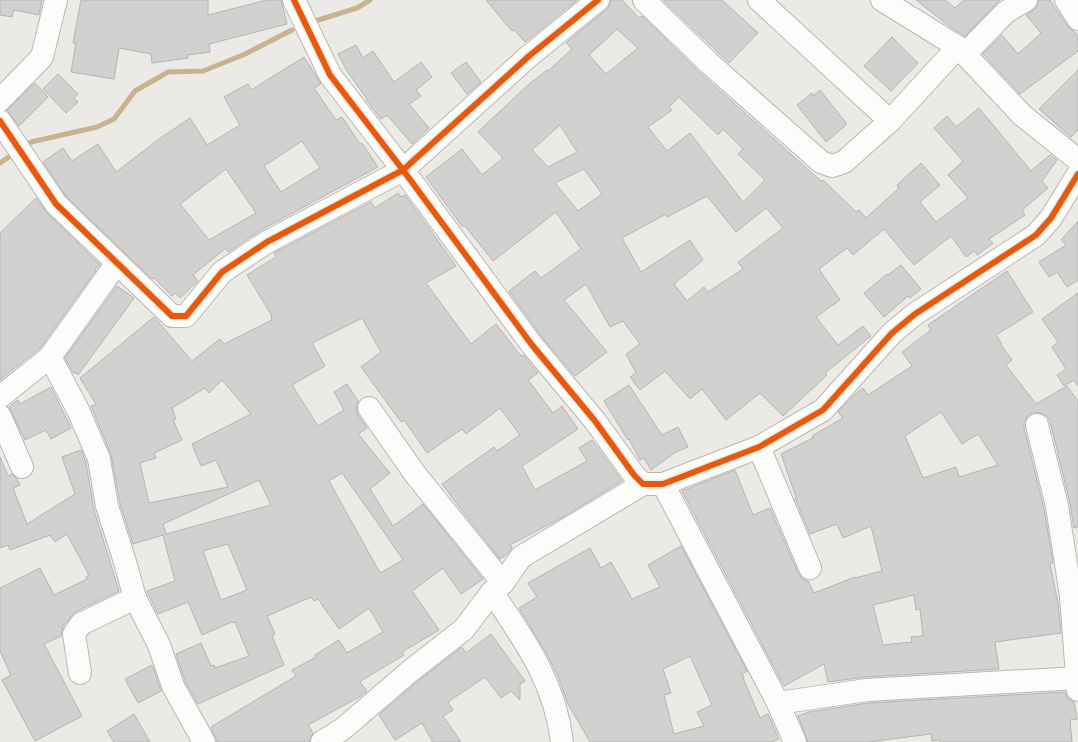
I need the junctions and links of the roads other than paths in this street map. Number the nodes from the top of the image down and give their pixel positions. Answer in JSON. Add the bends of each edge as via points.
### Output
{"nodes":[{"id":1,"x":56,"y":0,"type":"edge"},
{"id":2,"x":294,"y":0,"type":"edge"},
{"id":3,"x":598,"y":0,"type":"edge"},
{"id":4,"x":644,"y":0,"type":"edge"},
{"id":5,"x":759,"y":0,"type":"edge"},
{"id":6,"x":882,"y":0,"type":"edge"},
{"id":7,"x":1026,"y":0,"type":"edge"},
{"id":8,"x":1066,"y":0,"type":"edge"},
{"id":9,"x":1078,"y":19,"type":"edge"},
{"id":10,"x":961,"y":51,"type":"junction"},
{"id":11,"x":0,"y":100,"type":"edge"},
{"id":12,"x":0,"y":121,"type":"edge"},
{"id":13,"x":890,"y":121,"type":"junction"},
{"id":14,"x":1078,"y":160,"type":"edge"},
{"id":15,"x":403,"y":170,"type":"junction"},
{"id":16,"x":1078,"y":174,"type":"edge"},
{"id":17,"x":116,"y":263,"type":"junction"},
{"id":18,"x":50,"y":357,"type":"junction"},
{"id":19,"x":0,"y":397,"type":"edge"},
{"id":20,"x":370,"y":408,"type":"dead end"},
{"id":21,"x":0,"y":416,"type":"edge"},
{"id":22,"x":1037,"y":425,"type":"dead end"},
{"id":23,"x":759,"y":447,"type":"junction"},
{"id":24,"x":22,"y":467,"type":"dead end"},
{"id":25,"x":653,"y":484,"type":"junction"},
{"id":26,"x":810,"y":568,"type":"dead end"},
{"id":27,"x":498,"y":588,"type":"junction"},
{"id":28,"x":134,"y":598,"type":"junction"},
{"id":29,"x":80,"y":673,"type":"dead end"},
{"id":30,"x":1077,"y":676,"type":"edge"},
{"id":31,"x":778,"y":703,"type":"junction"},
{"id":32,"x":204,"y":742,"type":"edge"},
{"id":33,"x":322,"y":742,"type":"edge"},
{"id":34,"x":562,"y":742,"type":"edge"},
{"id":35,"x":795,"y":742,"type":"edge"}],
"edges":[{"from":1,"to":11,"type":"street","via":[[42,57]]},
{"from":2,"to":15,"type":"street","via":[[330,75]]},
{"from":3,"to":15,"type":"street","via":[[529,56]]},
{"from":4,"to":13,"type":"street","via":[[709,63],[821,162],[832,166],[844,162]]},
{"from":5,"to":13,"type":"street"},
{"from":6,"to":10,"type":"street"},
{"from":7,"to":10,"type":"street","via":[[1006,12]]},
{"from":8,"to":9,"type":"street"},
{"from":10,"to":13,"type":"street"},
{"from":10,"to":14,"type":"street","via":[[1022,115]]},
{"from":12,"to":17,"type":"street","via":[[56,204]]},
{"from":15,"to":17,"type":"street","via":[[267,242],[222,272],[186,316],[172,316]]},
{"from":15,"to":25,"type":"street","via":[[532,345],[596,421],[634,475]]},
{"from":16,"to":23,"type":"street","via":[[1051,218],[1036,235],[915,314],[892,334],[823,410]]},
{"from":17,"to":18,"type":"street"},
{"from":18,"to":19,"type":"street"},
{"from":18,"to":28,"type":"street","via":[[99,459],[107,506]]},
{"from":20,"to":27,"type":"street"},
{"from":21,"to":24,"type":"street"},
{"from":22,"to":30,"type":"street","via":[[1058,506],[1071,596]]},
{"from":23,"to":25,"type":"street"},
{"from":23,"to":26,"type":"street"},
{"from":25,"to":27,"type":"street","via":[[521,557]]},
{"from":25,"to":31,"type":"street"},
{"from":27,"to":33,"type":"street","via":[[464,630],[344,728]]},
{"from":27,"to":34,"type":"street","via":[[548,685],[560,721]]},
{"from":28,"to":29,"type":"street","via":[[81,624],[74,634]]},
{"from":28,"to":32,"type":"street","via":[[159,645],[173,686]]},
{"from":30,"to":31,"type":"street","via":[[867,690]]},
{"from":31,"to":35,"type":"street"}]}
